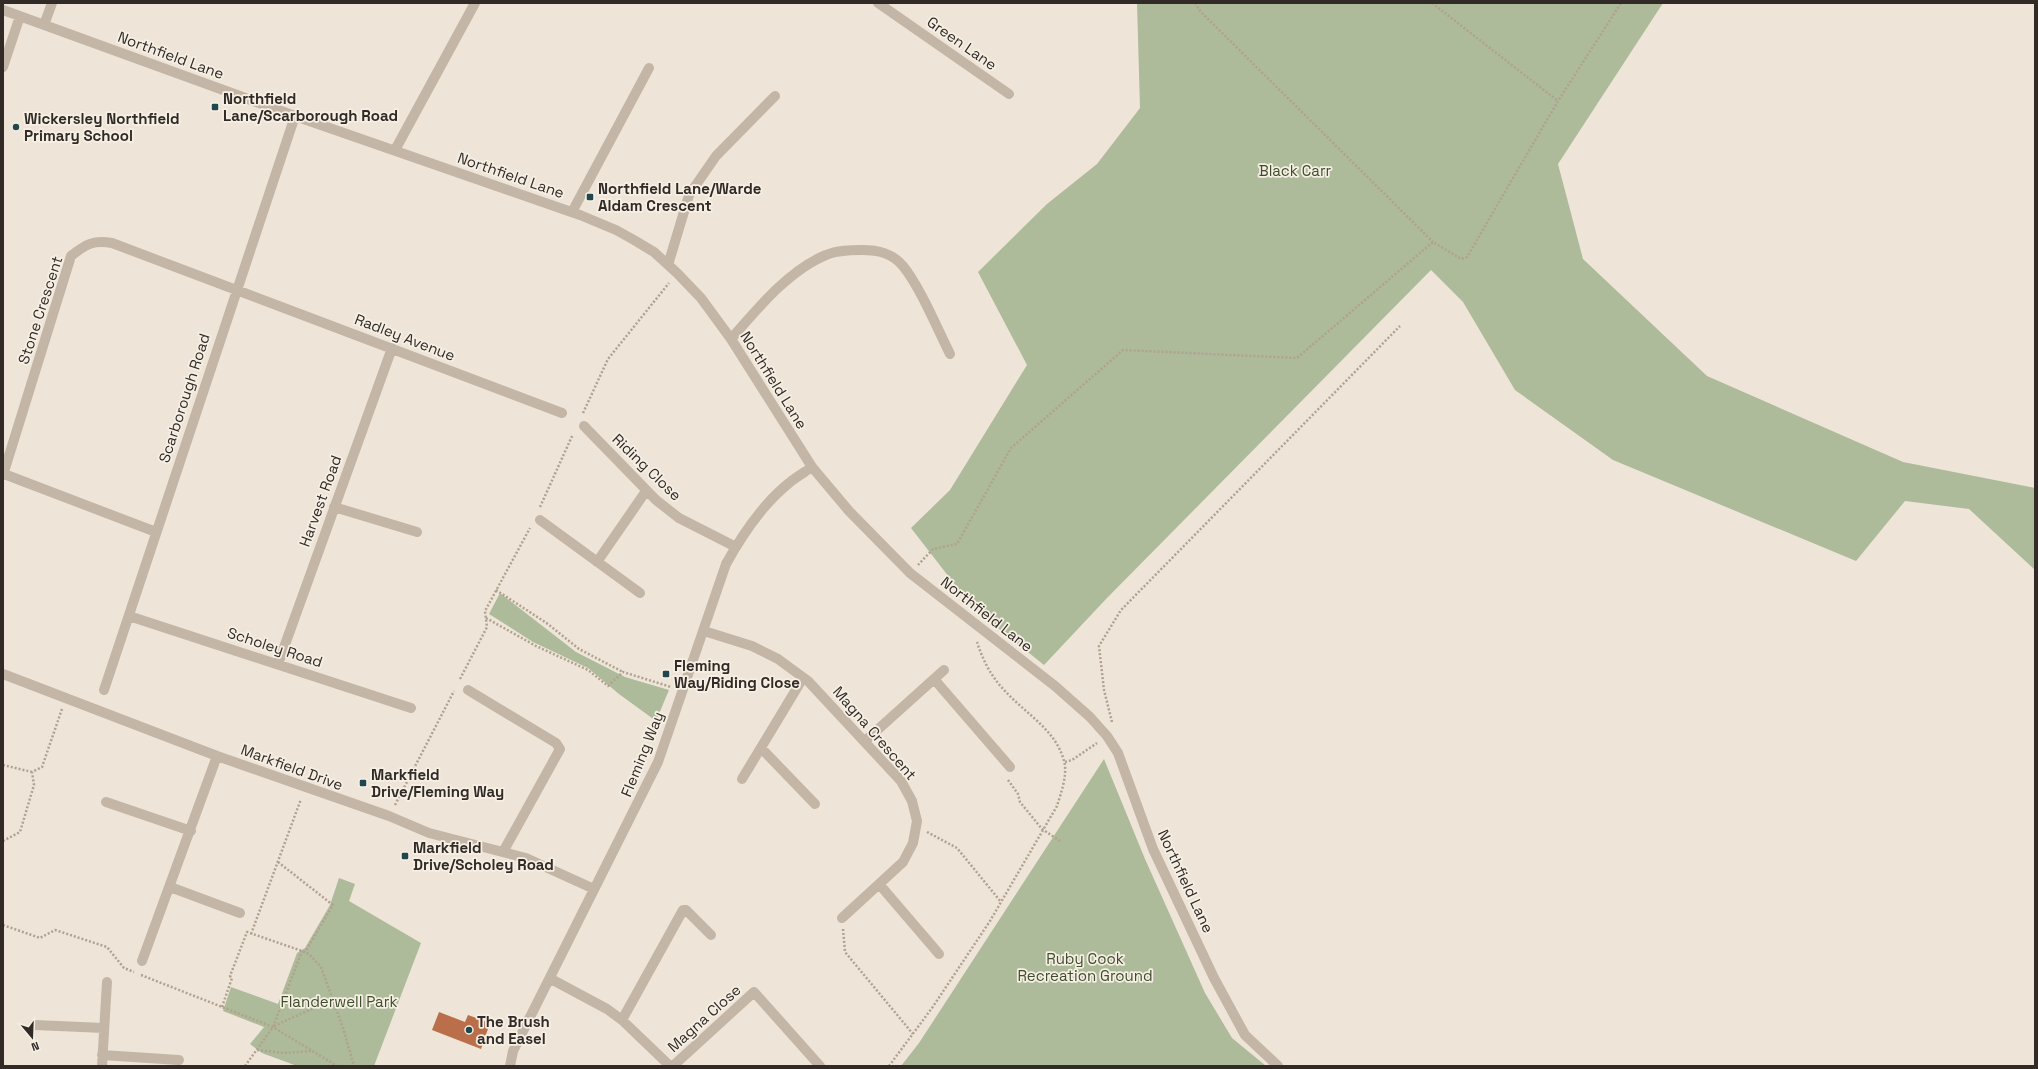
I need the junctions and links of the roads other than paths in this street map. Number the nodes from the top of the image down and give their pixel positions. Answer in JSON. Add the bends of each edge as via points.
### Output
{"nodes":[{"id":1,"x":52,"y":3,"type":"edge"},
{"id":2,"x":475,"y":3,"type":"edge"},
{"id":3,"x":878,"y":3,"type":"edge"},
{"id":4,"x":3,"y":10,"type":"edge"},
{"id":5,"x":20,"y":16,"type":"junction"},
{"id":6,"x":44,"y":25,"type":"junction"},
{"id":7,"x":3,"y":67,"type":"edge"},
{"id":8,"x":649,"y":68,"type":"dead end"},
{"id":9,"x":1009,"y":94,"type":"dead end"},
{"id":10,"x":775,"y":96,"type":"dead end"},
{"id":11,"x":295,"y":116,"type":"junction"},
{"id":12,"x":395,"y":150,"type":"junction"},
{"id":13,"x":572,"y":212,"type":"junction"},
{"id":14,"x":668,"y":265,"type":"junction"},
{"id":15,"x":236,"y":290,"type":"junction"},
{"id":16,"x":731,"y":339,"type":"junction"},
{"id":17,"x":392,"y":348,"type":"junction"},
{"id":18,"x":950,"y":354,"type":"dead end"},
{"id":19,"x":562,"y":413,"type":"dead end"},
{"id":20,"x":580,"y":424,"type":"road end"},
{"id":21,"x":812,"y":467,"type":"junction"},
{"id":22,"x":3,"y":474,"type":"edge"},
{"id":23,"x":646,"y":491,"type":"junction"},
{"id":24,"x":334,"y":507,"type":"junction"},
{"id":25,"x":536,"y":522,"type":"road end"},
{"id":26,"x":156,"y":532,"type":"junction"},
{"id":27,"x":417,"y":532,"type":"dead end"},
{"id":28,"x":736,"y":547,"type":"junction"},
{"id":29,"x":597,"y":562,"type":"junction"},
{"id":30,"x":640,"y":593,"type":"dead end"},
{"id":31,"x":129,"y":616,"type":"junction"},
{"id":32,"x":704,"y":631,"type":"junction"},
{"id":33,"x":278,"y":664,"type":"junction"},
{"id":34,"x":944,"y":670,"type":"dead end"},
{"id":35,"x":3,"y":674,"type":"edge"},
{"id":36,"x":804,"y":678,"type":"junction"},
{"id":37,"x":934,"y":679,"type":"junction"},
{"id":38,"x":104,"y":690,"type":"dead end"},
{"id":39,"x":468,"y":690,"type":"dead end"},
{"id":40,"x":411,"y":708,"type":"dead end"},
{"id":41,"x":864,"y":741,"type":"junction"},
{"id":42,"x":761,"y":748,"type":"junction"},
{"id":43,"x":217,"y":756,"type":"junction"},
{"id":44,"x":1010,"y":767,"type":"road end"},
{"id":45,"x":742,"y":779,"type":"dead end"},
{"id":46,"x":106,"y":802,"type":"dead end"},
{"id":47,"x":815,"y":804,"type":"dead end"},
{"id":48,"x":191,"y":831,"type":"junction"},
{"id":49,"x":503,"y":852,"type":"junction"},
{"id":50,"x":879,"y":884,"type":"junction"},
{"id":51,"x":170,"y":887,"type":"junction"},
{"id":52,"x":594,"y":889,"type":"junction"},
{"id":53,"x":240,"y":913,"type":"dead end"},
{"id":54,"x":842,"y":918,"type":"road end"},
{"id":55,"x":711,"y":936,"type":"dead end"},
{"id":56,"x":939,"y":954,"type":"dead end"},
{"id":57,"x":142,"y":961,"type":"dead end"},
{"id":58,"x":551,"y":978,"type":"junction"},
{"id":59,"x":108,"y":982,"type":"dead end"},
{"id":60,"x":622,"y":1020,"type":"junction"},
{"id":61,"x":35,"y":1024,"type":"dead end"},
{"id":62,"x":104,"y":1028,"type":"junction"},
{"id":63,"x":102,"y":1055,"type":"junction"},
{"id":64,"x":179,"y":1060,"type":"dead end"},
{"id":65,"x":102,"y":1066,"type":"edge"},
{"id":66,"x":510,"y":1066,"type":"edge"},
{"id":67,"x":670,"y":1066,"type":"edge"},
{"id":68,"x":673,"y":1066,"type":"edge"},
{"id":69,"x":820,"y":1066,"type":"edge"},
{"id":70,"x":1278,"y":1066,"type":"edge"}],
"edges":[{"from":1,"to":6,"type":"street"},
{"from":2,"to":12,"type":"street"},
{"from":3,"to":9,"type":"street","name":"Green Lane"},
{"from":4,"to":5,"type":"street","name":"Northfield Lane"},
{"from":5,"to":6,"type":"street","name":"Northfield Lane"},
{"from":5,"to":7,"type":"street"},
{"from":6,"to":11,"type":"street","name":"Northfield Lane"},
{"from":8,"to":13,"type":"street"},
{"from":10,"to":14,"type":"street","via":[[716,156],[689,195]]},
{"from":11,"to":12,"type":"street","name":"Northfield Lane"},
{"from":11,"to":15,"type":"street","name":"Scarborough Road"},
{"from":12,"to":13,"type":"street","name":"Northfield Lane"},
{"from":13,"to":14,"type":"street","name":"Northfield Lane","via":[[616,230],[654,252]]},
{"from":14,"to":16,"type":"street","name":"Northfield Lane","via":[[701,298]]},
{"from":15,"to":17,"type":"street","name":"Radley Avenue"},
{"from":15,"to":22,"type":"street","name":"Stone Crescent","via":[[112,243],[100,241],[85,245],[72,256]]},
{"from":15,"to":26,"type":"street","name":"Scarborough Road"},
{"from":16,"to":18,"type":"street","via":[[765,301],[812,262],[827,254],[847,250],[874,250],[890,254],[902,265]]},
{"from":16,"to":21,"type":"street","name":"Northfield Lane"},
{"from":17,"to":19,"type":"street","name":"Radley Avenue"},
{"from":17,"to":24,"type":"street","name":"Harvest Road"},
{"from":20,"to":23,"type":"street","name":"Riding Close"},
{"from":21,"to":28,"type":"street","name":"Fleming Way","via":[[789,483],[770,502]]},
{"from":21,"to":70,"type":"street","name":"Northfield Lane","via":[[849,511],[910,573],[1055,686],[1107,736],[1118,753],[1153,849],[1214,978],[1245,1035]]},
{"from":22,"to":26,"type":"street","name":"Stone Crescent"},
{"from":23,"to":28,"type":"street","name":"Riding Close","via":[[679,518]]},
{"from":23,"to":29,"type":"street"},
{"from":24,"to":27,"type":"street"},
{"from":24,"to":33,"type":"street","name":"Harvest Road"},
{"from":25,"to":29,"type":"street"},
{"from":26,"to":31,"type":"street","name":"Scarborough Road"},
{"from":28,"to":32,"type":"street","name":"Fleming Way","via":[[726,564]]},
{"from":29,"to":30,"type":"street"},
{"from":31,"to":33,"type":"street","name":"Scholey Road"},
{"from":31,"to":38,"type":"street","name":"Scarborough Road"},
{"from":32,"to":36,"type":"street","name":"Magna Crescent","via":[[752,646],[778,659]]},
{"from":32,"to":52,"type":"street","name":"Fleming Way","via":[[658,762]]},
{"from":33,"to":40,"type":"street","name":"Scholey Road"},
{"from":34,"to":37,"type":"street"},
{"from":35,"to":43,"type":"street","name":"Markfield Drive"},
{"from":36,"to":41,"type":"street","name":"Magna Crescent"},
{"from":36,"to":42,"type":"street"},
{"from":37,"to":41,"type":"street"},
{"from":37,"to":44,"type":"street"},
{"from":39,"to":49,"type":"street","via":[[556,743],[560,749]]},
{"from":41,"to":50,"type":"street","name":"Magna Crescent","via":[[901,781],[912,801],[916,826],[913,843],[903,862]]},
{"from":42,"to":45,"type":"street"},
{"from":42,"to":47,"type":"street"},
{"from":43,"to":48,"type":"street"},
{"from":43,"to":49,"type":"street","name":"Markfield Drive","via":[[389,816],[429,833]]},
{"from":46,"to":48,"type":"street"},
{"from":48,"to":51,"type":"street"},
{"from":49,"to":52,"type":"street","name":"Markfield Drive","via":[[533,861]]},
{"from":50,"to":54,"type":"street","name":"Magna Crescent"},
{"from":50,"to":56,"type":"street"},
{"from":51,"to":53,"type":"street"},
{"from":51,"to":57,"type":"street"},
{"from":52,"to":58,"type":"street","name":"Fleming Way"},
{"from":55,"to":60,"type":"street","via":[[686,910],[682,910]]},
{"from":58,"to":60,"type":"street","name":"Magna Close"},
{"from":58,"to":66,"type":"street","name":"Fleming Way","via":[[514,1051]]},
{"from":59,"to":62,"type":"street"},
{"from":60,"to":67,"type":"street","name":"Magna Close"},
{"from":61,"to":62,"type":"street"},
{"from":62,"to":63,"type":"street"},
{"from":63,"to":64,"type":"street"},
{"from":63,"to":65,"type":"street"},
{"from":68,"to":69,"type":"street","name":"Magna Close","via":[[754,992]]}]}
